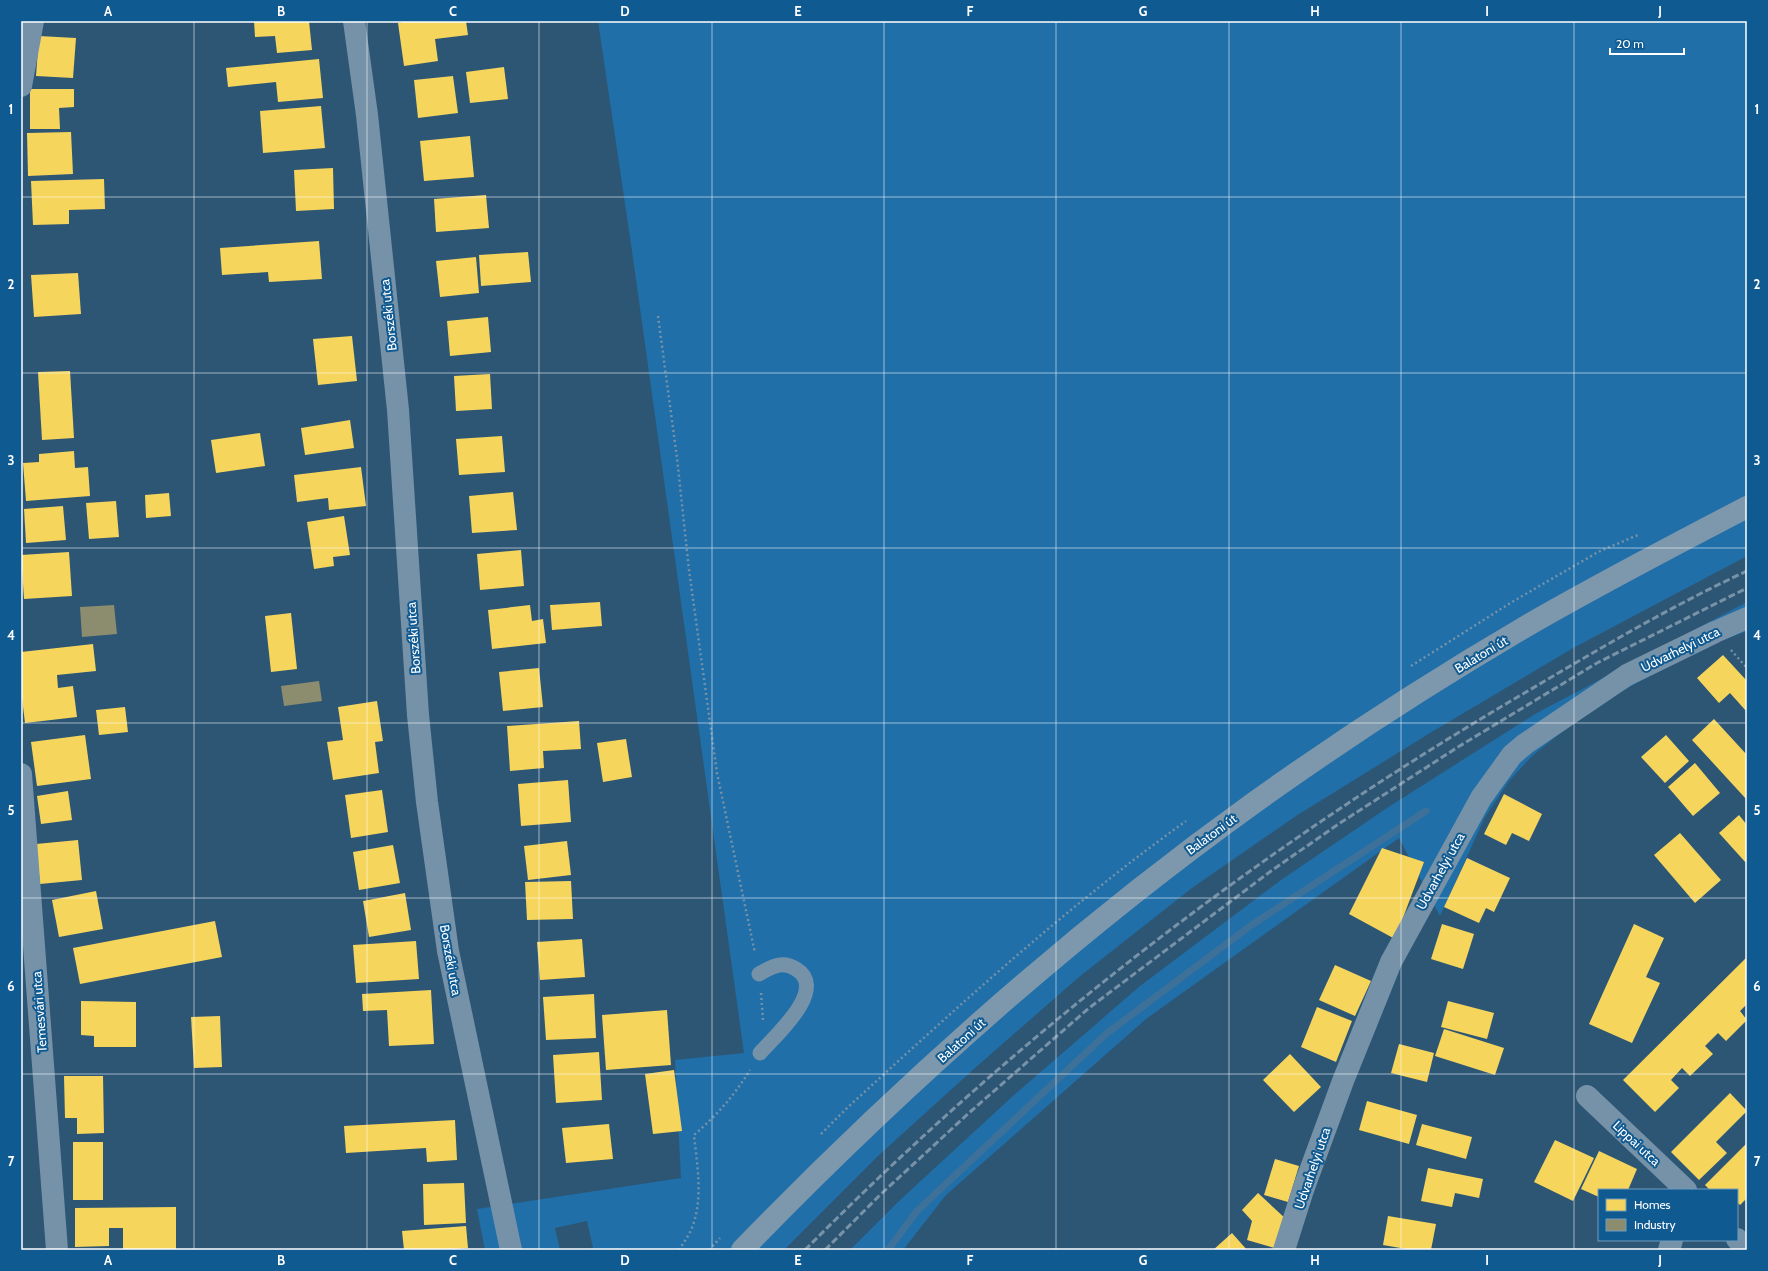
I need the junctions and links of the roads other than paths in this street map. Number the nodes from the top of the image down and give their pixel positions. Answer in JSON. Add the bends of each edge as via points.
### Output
{"nodes":[{"id":1,"x":33,"y":21,"type":"edge"},
{"id":2,"x":354,"y":21,"type":"edge"},
{"id":3,"x":21,"y":86,"type":"edge"},
{"id":4,"x":1747,"y":507,"type":"edge"},
{"id":5,"x":1747,"y":618,"type":"edge"},
{"id":6,"x":21,"y":774,"type":"edge"},
{"id":7,"x":759,"y":974,"type":"road end"},
{"id":8,"x":760,"y":1053,"type":"road end"},
{"id":9,"x":1587,"y":1096,"type":"dead end"},
{"id":10,"x":1685,"y":1189,"type":"edge"},
{"id":11,"x":1738,"y":1241,"type":"edge"},
{"id":12,"x":1747,"y":1249,"type":"edge"},
{"id":13,"x":57,"y":1250,"type":"edge"},
{"id":14,"x":510,"y":1250,"type":"edge"},
{"id":15,"x":742,"y":1250,"type":"edge"},
{"id":16,"x":1284,"y":1250,"type":"edge"}],
"edges":[{"from":1,"to":3,"type":"street"},
{"from":2,"to":14,"type":"street","name":"Borszéki utca","via":[[367,115],[398,410],[418,715],[427,802],[448,950]]},
{"from":4,"to":15,"type":"main road","name":"Balatoni út","via":[[1529,624],[1428,686],[1257,800],[1116,908],[943,1055],[823,1168]]},
{"from":5,"to":16,"type":"street","name":"Udvarhelyi utca","via":[[1627,675],[1525,744],[1512,755],[1498,773],[1466,824],[1390,962],[1343,1080]]},
{"from":6,"to":13,"type":"street","name":"Temesvári utca"},
{"from":7,"to":8,"type":"lane","via":[[784,964],[798,970],[807,984],[800,1008]]},
{"from":9,"to":10,"type":"street","name":"Lippai utca"},
{"from":11,"to":12,"type":"street"}]}
